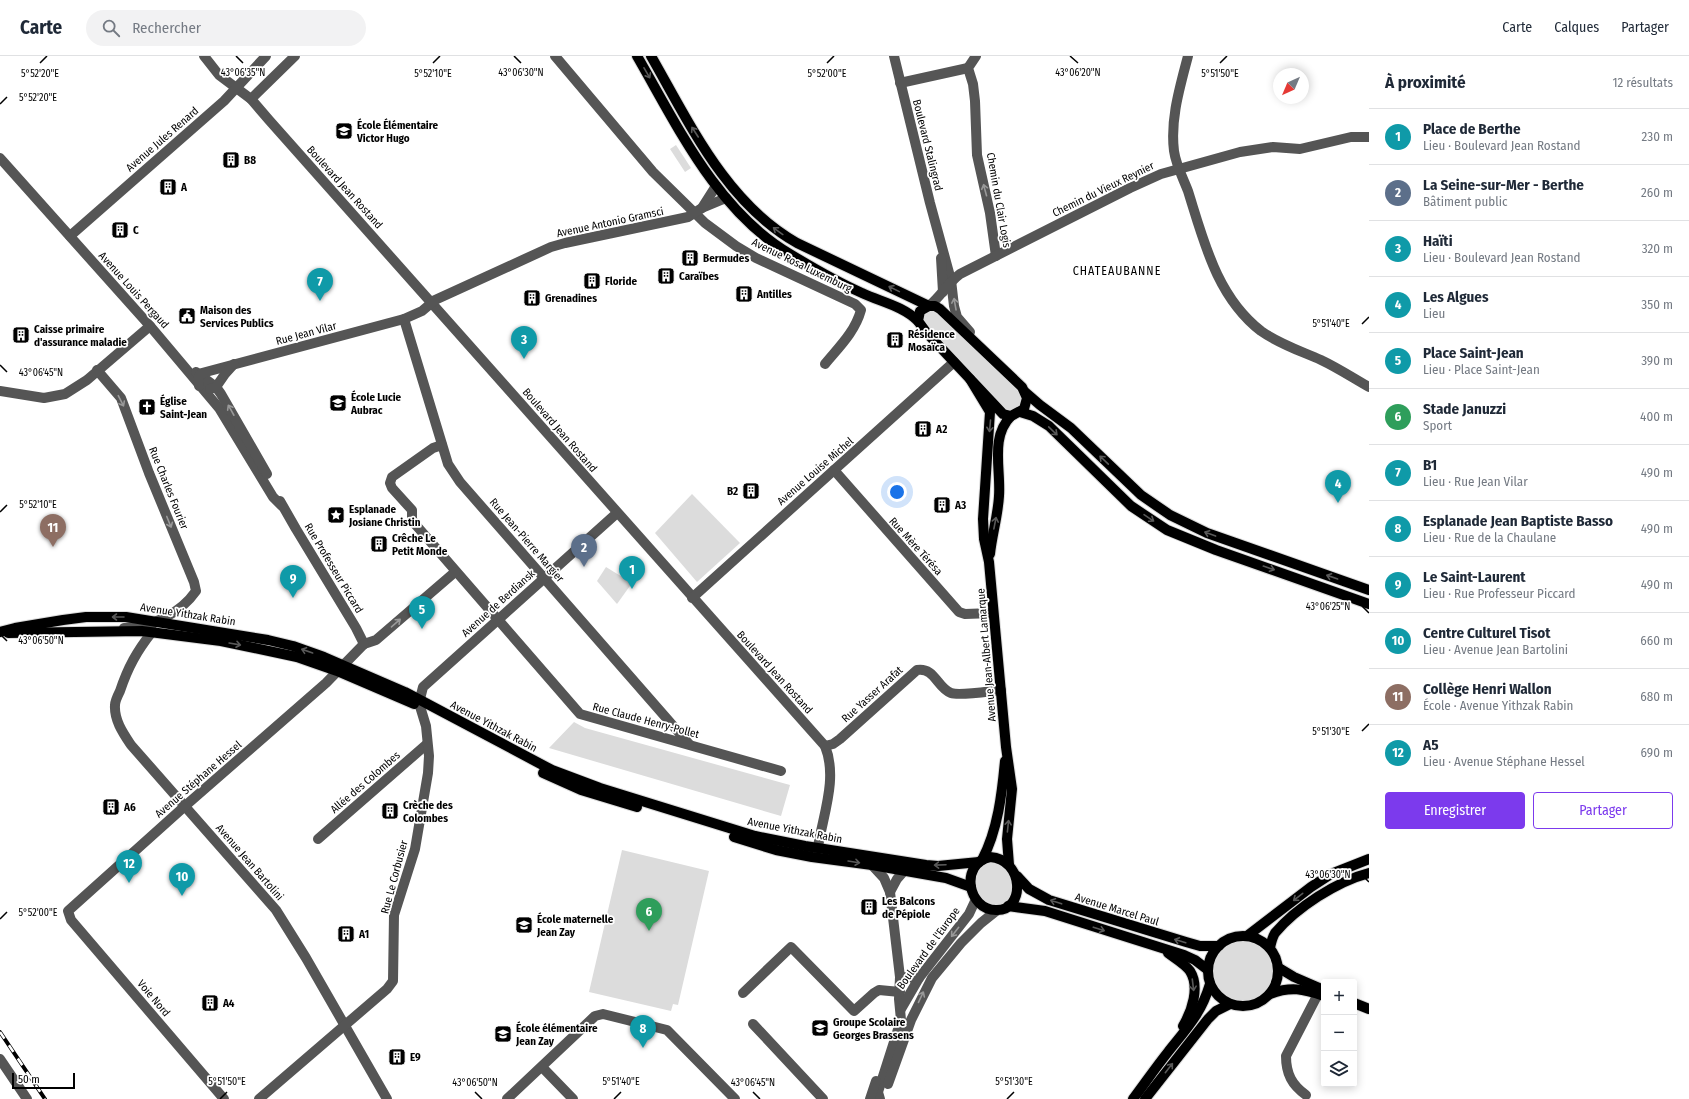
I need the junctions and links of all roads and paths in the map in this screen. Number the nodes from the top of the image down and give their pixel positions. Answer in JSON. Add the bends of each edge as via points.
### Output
{"nodes":[{"id":1,"x":204,"y":56,"type":"edge"},
{"id":2,"x":266,"y":56,"type":"edge"},
{"id":3,"x":296,"y":56,"type":"edge"},
{"id":4,"x":555,"y":56,"type":"edge"},
{"id":5,"x":638,"y":56,"type":"edge"},
{"id":6,"x":652,"y":56,"type":"edge"},
{"id":7,"x":894,"y":56,"type":"edge"},
{"id":8,"x":976,"y":56,"type":"edge"},
{"id":9,"x":1188,"y":56,"type":"edge"},
{"id":10,"x":968,"y":68,"type":"junction"},
{"id":11,"x":900,"y":83,"type":"junction"},
{"id":12,"x":236,"y":88,"type":"junction"},
{"id":13,"x":251,"y":99,"type":"junction"},
{"id":14,"x":1369,"y":137,"type":"edge"},
{"id":15,"x":0,"y":158,"type":"edge"},
{"id":16,"x":1179,"y":169,"type":"junction"},
{"id":17,"x":716,"y":186,"type":"junction"},
{"id":18,"x":726,"y":198,"type":"junction"},
{"id":19,"x":698,"y":210,"type":"junction"},
{"id":20,"x":70,"y":236,"type":"junction"},
{"id":21,"x":941,"y":240,"type":"junction"},
{"id":22,"x":996,"y":256,"type":"junction"},
{"id":23,"x":951,"y":280,"type":"junction"},
{"id":24,"x":943,"y":292,"type":"junction"},
{"id":25,"x":434,"y":302,"type":"junction"},
{"id":26,"x":929,"y":306,"type":"junction"},
{"id":27,"x":418,"y":313,"type":"joint"},
{"id":28,"x":404,"y":319,"type":"junction"},
{"id":29,"x":918,"y":321,"type":"junction"},
{"id":30,"x":150,"y":326,"type":"junction"},
{"id":31,"x":983,"y":348,"type":"junction"},
{"id":32,"x":179,"y":361,"type":"junction"},
{"id":33,"x":954,"y":362,"type":"junction"},
{"id":34,"x":234,"y":364,"type":"junction"},
{"id":35,"x":824,"y":364,"type":"dead end"},
{"id":36,"x":97,"y":370,"type":"junction"},
{"id":37,"x":199,"y":375,"type":"junction"},
{"id":38,"x":970,"y":379,"type":"junction"},
{"id":39,"x":201,"y":387,"type":"junction"},
{"id":40,"x":216,"y":387,"type":"junction"},
{"id":41,"x":1369,"y":387,"type":"edge"},
{"id":42,"x":0,"y":391,"type":"edge"},
{"id":43,"x":1025,"y":392,"type":"junction"},
{"id":44,"x":1016,"y":414,"type":"junction"},
{"id":45,"x":442,"y":445,"type":"junction"},
{"id":46,"x":834,"y":470,"type":"junction"},
{"id":47,"x":282,"y":506,"type":"junction"},
{"id":48,"x":617,"y":512,"type":"junction"},
{"id":49,"x":989,"y":562,"type":"junction"},
{"id":50,"x":456,"y":572,"type":"junction"},
{"id":51,"x":544,"y":578,"type":"junction"},
{"id":52,"x":1369,"y":590,"type":"edge"},
{"id":53,"x":692,"y":598,"type":"junction"},
{"id":54,"x":1369,"y":604,"type":"edge"},
{"id":55,"x":993,"y":613,"type":"junction"},
{"id":56,"x":172,"y":614,"type":"junction"},
{"id":57,"x":497,"y":620,"type":"junction"},
{"id":58,"x":150,"y":626,"type":"junction"},
{"id":59,"x":179,"y":630,"type":"junction"},
{"id":60,"x":0,"y":633,"type":"edge"},
{"id":61,"x":364,"y":644,"type":"junction"},
{"id":62,"x":340,"y":668,"type":"junction"},
{"id":63,"x":1001,"y":690,"type":"junction"},
{"id":64,"x":420,"y":703,"type":"junction"},
{"id":65,"x":427,"y":744,"type":"junction"},
{"id":66,"x":690,"y":745,"type":"junction"},
{"id":67,"x":825,"y":746,"type":"junction"},
{"id":68,"x":1006,"y":747,"type":"junction"},
{"id":69,"x":781,"y":770,"type":"dead end"},
{"id":70,"x":185,"y":806,"type":"junction"},
{"id":71,"x":318,"y":839,"type":"dead end"},
{"id":72,"x":818,"y":847,"type":"junction"},
{"id":73,"x":776,"y":850,"type":"junction"},
{"id":74,"x":825,"y":858,"type":"junction"},
{"id":75,"x":981,"y":860,"type":"junction"},
{"id":76,"x":1369,"y":860,"type":"edge"},
{"id":77,"x":872,"y":865,"type":"junction"},
{"id":78,"x":1009,"y":865,"type":"junction"},
{"id":79,"x":904,"y":871,"type":"junction"},
{"id":80,"x":1369,"y":873,"type":"edge"},
{"id":81,"x":1017,"y":876,"type":"junction"},
{"id":82,"x":971,"y":887,"type":"junction"},
{"id":83,"x":890,"y":892,"type":"junction"},
{"id":84,"x":976,"y":899,"type":"junction"},
{"id":85,"x":1008,"y":906,"type":"junction"},
{"id":86,"x":996,"y":910,"type":"junction"},
{"id":87,"x":68,"y":911,"type":"joint"},
{"id":88,"x":1247,"y":936,"type":"junction"},
{"id":89,"x":1218,"y":946,"type":"junction"},
{"id":90,"x":1159,"y":947,"type":"junction"},
{"id":91,"x":1270,"y":948,"type":"junction"},
{"id":92,"x":1279,"y":968,"type":"junction"},
{"id":93,"x":1208,"y":970,"type":"junction"},
{"id":94,"x":900,"y":977,"type":"junction"},
{"id":95,"x":919,"y":978,"type":"junction"},
{"id":96,"x":1210,"y":984,"type":"junction"},
{"id":97,"x":900,"y":992,"type":"junction"},
{"id":98,"x":1321,"y":992,"type":"edge"},
{"id":99,"x":743,"y":993,"type":"dead end"},
{"id":100,"x":1321,"y":993,"type":"edge"},
{"id":101,"x":1270,"y":994,"type":"junction"},
{"id":102,"x":1321,"y":995,"type":"edge"},
{"id":103,"x":1230,"y":1004,"type":"junction"},
{"id":104,"x":1357,"y":1005,"type":"edge"},
{"id":105,"x":1357,"y":1008,"type":"edge"},
{"id":106,"x":1369,"y":1011,"type":"edge"},
{"id":107,"x":900,"y":1012,"type":"junction"},
{"id":108,"x":753,"y":1024,"type":"dead end"},
{"id":109,"x":345,"y":1026,"type":"junction"},
{"id":110,"x":1168,"y":1052,"type":"junction"},
{"id":111,"x":0,"y":1059,"type":"edge"},
{"id":112,"x":542,"y":1066,"type":"junction"},
{"id":113,"x":1306,"y":1095,"type":"dead end"},
{"id":114,"x":27,"y":1099,"type":"edge"},
{"id":115,"x":224,"y":1099,"type":"edge"},
{"id":116,"x":259,"y":1099,"type":"edge"},
{"id":117,"x":387,"y":1099,"type":"edge"},
{"id":118,"x":507,"y":1099,"type":"edge"},
{"id":119,"x":573,"y":1099,"type":"edge"},
{"id":120,"x":735,"y":1099,"type":"edge"},
{"id":121,"x":823,"y":1099,"type":"edge"},
{"id":122,"x":870,"y":1099,"type":"edge"},
{"id":123,"x":881,"y":1099,"type":"edge"},
{"id":124,"x":1133,"y":1099,"type":"edge"},
{"id":125,"x":1145,"y":1099,"type":"edge"}],
"edges":[{"from":1,"to":12,"type":"street","name":"Boulevard Jean Rostand","via":[[219,75]]},
{"from":2,"to":12,"type":"street","name":"Avenue Jules Renard"},
{"from":3,"to":13,"type":"street"},
{"from":4,"to":19,"type":"street","name":"Avenue Rosa Luxemburg","via":[[653,172]]},
{"from":5,"to":17,"type":"main road","one_way":true},
{"from":26,"to":6,"type":"main road","one_way":true,"via":[[797,243],[758,215],[720,170]]},
{"from":7,"to":11,"type":"street","name":"Boulevard Stalingrad"},
{"from":8,"to":10,"type":"street"},
{"from":9,"to":16,"type":"street","via":[[1173,128],[1174,151]]},
{"from":10,"to":11,"type":"street"},
{"from":22,"to":10,"type":"street","name":"Chemin du Clair Logis","one_way":true,"via":[[990,213],[977,155],[975,101]]},
{"from":11,"to":21,"type":"street","name":"Boulevard Stalingrad"},
{"from":12,"to":13,"type":"street","name":"Boulevard Jean Rostand"},
{"from":12,"to":20,"type":"street","name":"Avenue Jules Renard"},
{"from":13,"to":25,"type":"street","name":"Boulevard Jean Rostand"},
{"from":14,"to":16,"type":"street","name":"Chemin du Vieux Reynier","via":[[1351,138],[1300,149],[1273,147],[1240,152]]},
{"from":15,"to":20,"type":"street","name":"Avenue Louis Pergaud"},
{"from":16,"to":22,"type":"street","name":"Chemin du Vieux Reynier","via":[[1130,188]]},
{"from":16,"to":41,"type":"street","via":[[1218,279],[1239,309],[1261,331],[1276,341],[1322,361]]},
{"from":17,"to":18,"type":"main road"},
{"from":17,"to":19,"type":"street"},
{"from":18,"to":19,"type":"street","name":"Avenue Antonio Gramsci"},
{"from":18,"to":29,"type":"main road","via":[[743,218],[773,243],[861,293],[903,309]]},
{"from":19,"to":25,"type":"street","name":"Avenue Antonio Gramsci","via":[[681,219],[552,247]]},
{"from":19,"to":35,"type":"street","name":"Avenue Rosa Luxemburg","via":[[736,246],[756,258],[855,304],[861,310],[848,337]]},
{"from":20,"to":30,"type":"street","name":"Avenue Louis Pergaud"},
{"from":21,"to":23,"type":"street","name":"Boulevard Stalingrad"},
{"from":21,"to":24,"type":"street","name":"Boulevard Stalingrad"},
{"from":22,"to":23,"type":"street","name":"Chemin du Vieux Reynier"},
{"from":23,"to":24,"type":"street","name":"Chemin du Vieux Reynier"},
{"from":31,"to":23,"type":"street","name":"Boulevard Stalingrad","one_way":true,"via":[[957,317]]},
{"from":24,"to":26,"type":"street"},
{"from":25,"to":27,"type":"street","name":"Avenue Antonio Gramsci"},
{"from":25,"to":48,"type":"street","name":"Boulevard Jean Rostand"},
{"from":26,"to":29,"type":"main road","via":[[920,311]]},
{"from":26,"to":31,"type":"main road","via":[[940,309]]},
{"from":27,"to":28,"type":"street","name":"Rue Jean Vilar"},
{"from":28,"to":34,"type":"street","name":"Rue Jean Vilar"},
{"from":28,"to":45,"type":"street","name":"Rue Jean-Pierre Margier"},
{"from":29,"to":33,"type":"main road"},
{"from":30,"to":32,"type":"street","name":"Avenue Louis Pergaud"},
{"from":30,"to":36,"type":"street"},
{"from":31,"to":43,"type":"main road"},
{"from":32,"to":37,"type":"street","name":"Avenue Louis Pergaud"},
{"from":32,"to":39,"type":"street","name":"Avenue Louis Pergaud"},
{"from":33,"to":38,"type":"main road"},
{"from":33,"to":46,"type":"street","name":"Avenue Louise Michel"},
{"from":34,"to":37,"type":"street","name":"Rue Jean Vilar"},
{"from":34,"to":40,"type":"street"},
{"from":36,"to":42,"type":"street","via":[[76,388],[54,397],[32,397]]},
{"from":36,"to":56,"type":"street","name":"Rue Charles Fourier","one_way":true,"via":[[121,398],[194,582],[196,591]]},
{"from":37,"to":39,"type":"street"},
{"from":37,"to":40,"type":"street","name":"Avenue Louis Pergaud"},
{"from":38,"to":44,"type":"main road","via":[[1003,414]]},
{"from":38,"to":49,"type":"main road","name":"Avenue Jean-Albert Lamarque","one_way":true,"via":[[990,412],[983,519]]},
{"from":39,"to":40,"type":"street"},
{"from":39,"to":47,"type":"street","name":"Rue Professeur Piccard","via":[[228,420],[273,497]]},
{"from":47,"to":40,"type":"street","name":"Rue Professeur Piccard","one_way":true,"via":[[277,491]]},
{"from":43,"to":44,"type":"main road","name":"Avenue Jean-Albert Lamarque","via":[[1026,403]]},
{"from":52,"to":43,"type":"main road","one_way":true,"via":[[1207,533],[1170,515],[1141,495],[1071,428]]},
{"from":49,"to":44,"type":"main road","name":"Avenue Jean-Albert Lamarque","one_way":true,"via":[[999,496],[1000,433],[1002,426]]},
{"from":44,"to":54,"type":"main road","one_way":true,"via":[[1033,416],[1049,426],[1132,506],[1167,530]]},
{"from":45,"to":50,"type":"street","name":"Rue Claude Henry-Pollet","via":[[433,448],[398,472],[390,483],[412,510],[415,524]]},
{"from":45,"to":51,"type":"street","name":"Rue Jean-Pierre Margier","via":[[448,464],[460,482]]},
{"from":46,"to":53,"type":"street","name":"Avenue Louise Michel"},
{"from":46,"to":55,"type":"street","name":"Rue Mère Térésa","via":[[959,612]]},
{"from":47,"to":61,"type":"street","name":"Rue Professeur Piccard"},
{"from":48,"to":51,"type":"street","name":"Avenue de Berdiansk"},
{"from":48,"to":53,"type":"street","name":"Boulevard Jean Rostand"},
{"from":49,"to":55,"type":"main road","name":"Avenue Jean-Albert Lamarque"},
{"from":50,"to":57,"type":"street","name":"Rue Claude Henry-Pollet"},
{"from":61,"to":50,"type":"street","name":"Avenue Stéphane Hessel","one_way":true,"via":[[376,640]]},
{"from":51,"to":57,"type":"street","name":"Avenue de Berdiansk"},
{"from":51,"to":66,"type":"street","name":"Rue Jean-Pierre Margier"},
{"from":53,"to":67,"type":"street","name":"Boulevard Jean Rostand"},
{"from":55,"to":63,"type":"main road","name":"Avenue Jean-Albert Lamarque"},
{"from":56,"to":58,"type":"street","name":"Rue Charles Fourier"},
{"from":56,"to":59,"type":"street"},
{"from":57,"to":64,"type":"street","name":"Avenue de Berdiansk","via":[[423,686]]},
{"from":57,"to":66,"type":"street","name":"Rue Claude Henry-Pollet","via":[[580,714]]},
{"from":58,"to":59,"type":"main road","name":"Avenue Yithzak Rabin"},
{"from":58,"to":59,"type":"main road","name":"Avenue Yithzak Rabin"},
{"from":58,"to":60,"type":"main road","name":"Avenue Yithzak Rabin","via":[[58,633]]},
{"from":58,"to":60,"type":"main road","name":"Avenue Yithzak Rabin","one_way":true,"via":[[126,617],[86,617],[46,622]]},
{"from":58,"to":70,"type":"street","name":"Avenue Jean Bartolini","via":[[126,671],[115,706],[117,718],[121,731],[131,745]]},
{"from":59,"to":62,"type":"main road","name":"Avenue Yithzak Rabin","one_way":true},
{"from":62,"to":59,"type":"main road","name":"Avenue Yithzak Rabin","one_way":true,"via":[[293,646],[268,640],[229,633]]},
{"from":61,"to":62,"type":"street","name":"Avenue Stéphane Hessel"},
{"from":62,"to":64,"type":"main road","name":"Avenue Yithzak Rabin"},
{"from":62,"to":70,"type":"street","name":"Avenue Stéphane Hessel"},
{"from":63,"to":67,"type":"street","name":"Rue Yasser Arafat","via":[[950,693],[928,671],[917,670],[840,739]]},
{"from":63,"to":68,"type":"main road","name":"Avenue Jean-Albert Lamarque"},
{"from":64,"to":65,"type":"street","name":"Rue Le Corbusier","via":[[426,726]]},
{"from":64,"to":72,"type":"main road","name":"Avenue Yithzak Rabin","via":[[535,762],[572,778],[755,836]]},
{"from":64,"to":73,"type":"main road","name":"Avenue Yithzak Rabin","via":[[563,783]]},
{"from":65,"to":71,"type":"street","name":"Allée des Colombes"},
{"from":65,"to":109,"type":"street","name":"Rue Le Corbusier","via":[[428,773],[415,849],[394,915],[393,981],[390,987]]},
{"from":66,"to":69,"type":"street","name":"Rue Claude Henry-Pollet"},
{"from":67,"to":72,"type":"street","name":"Boulevard Jean Rostand","via":[[829,755],[831,774]]},
{"from":68,"to":75,"type":"main road","name":"Avenue Jean-Albert Lamarque","via":[[997,815],[987,851]]},
{"from":78,"to":68,"type":"main road","name":"Avenue Jean-Albert Lamarque","one_way":true,"via":[[1007,840],[1012,789]]},
{"from":70,"to":87,"type":"street","name":"Avenue Stéphane Hessel"},
{"from":70,"to":109,"type":"street","name":"Avenue Jean Bartolini","via":[[276,910]]},
{"from":72,"to":73,"type":"street","via":[[812,854],[781,848]]},
{"from":72,"to":74,"type":"street","via":[[819,853]]},
{"from":75,"to":72,"type":"main road","name":"Avenue Yithzak Rabin","one_way":true,"via":[[938,866]]},
{"from":73,"to":74,"type":"main road","name":"Avenue Yithzak Rabin"},
{"from":74,"to":77,"type":"main road","name":"Avenue Yithzak Rabin","one_way":true},
{"from":75,"to":78,"type":"main road","via":[[997,858]]},
{"from":75,"to":82,"type":"main road","via":[[972,872]]},
{"from":76,"to":88,"type":"main road","one_way":true,"via":[[1325,878]]},
{"from":77,"to":79,"type":"main road","name":"Avenue Yithzak Rabin"},
{"from":77,"to":83,"type":"street","via":[[884,878]]},
{"from":78,"to":81,"type":"main road"},
{"from":79,"to":82,"type":"main road","name":"Avenue Yithzak Rabin","via":[[950,879]]},
{"from":79,"to":83,"type":"street"},
{"from":80,"to":91,"type":"main road","via":[[1328,891],[1301,909],[1275,934]]},
{"from":81,"to":85,"type":"main road","via":[[1016,896]]},
{"from":89,"to":81,"type":"main road","name":"Avenue Marcel Paul","one_way":true,"via":[[1200,946],[1049,900],[1029,889]]},
{"from":82,"to":84,"type":"main road"},
{"from":83,"to":94,"type":"street"},
{"from":84,"to":86,"type":"main road","via":[[983,906]]},
{"from":84,"to":95,"type":"street","name":"Boulevard de l'Europe","one_way":true,"via":[[969,914]]},
{"from":85,"to":86,"type":"main road"},
{"from":85,"to":90,"type":"main road","one_way":true,"via":[[1045,911]]},
{"from":123,"to":86,"type":"street","name":"Boulevard de l'Europe","one_way":true,"via":[[911,1020],[932,978],[981,922]]},
{"from":87,"to":115,"type":"street","name":"Voie Nord","via":[[71,920]]},
{"from":88,"to":89,"type":"main road","via":[[1235,936]]},
{"from":88,"to":91,"type":"main road","via":[[1260,940]]},
{"from":89,"to":93,"type":"main road","via":[[1211,957]]},
{"from":90,"to":93,"type":"main road","via":[[1195,960]]},
{"from":90,"to":110,"type":"main road","one_way":true,"via":[[1189,970],[1194,991],[1194,1000],[1187,1019]]},
{"from":91,"to":92,"type":"main road"},
{"from":92,"to":98,"type":"main road"},
{"from":92,"to":101,"type":"main road","via":[[1275,986]]},
{"from":93,"to":96,"type":"main road"},
{"from":94,"to":95,"type":"street"},
{"from":94,"to":97,"type":"street"},
{"from":95,"to":107,"type":"street","name":"Boulevard de l'Europe"},
{"from":96,"to":103,"type":"main road","via":[[1218,996]]},
{"from":96,"to":110,"type":"main road","via":[[1204,1002],[1190,1027]]},
{"from":97,"to":99,"type":"street","via":[[879,990],[854,1011],[791,947]]},
{"from":97,"to":107,"type":"street"},
{"from":100,"to":101,"type":"main road","via":[[1292,988]]},
{"from":101,"to":103,"type":"main road","via":[[1252,1005]]},
{"from":102,"to":113,"type":"street","via":[[1286,1056],[1290,1080]]},
{"from":125,"to":103,"type":"main road","one_way":true,"via":[[1208,1019],[1216,1011]]},
{"from":104,"to":106,"type":"main road"},
{"from":105,"to":106,"type":"main road"},
{"from":107,"to":122,"type":"street","name":"Boulevard de l'Europe","via":[[894,1023]]},
{"from":107,"to":123,"type":"street","name":"Boulevard de l'Europe","via":[[901,1020],[878,1092]]},
{"from":108,"to":121,"type":"street"},
{"from":109,"to":116,"type":"street","name":"Rue Le Corbusier"},
{"from":109,"to":117,"type":"street","name":"Avenue Jean Bartolini"},
{"from":110,"to":124,"type":"main road"},
{"from":111,"to":114,"type":"street"},
{"from":112,"to":118,"type":"street"},
{"from":112,"to":119,"type":"street"},
{"from":112,"to":120,"type":"street","via":[[595,1016],[603,1014],[667,1030]]}]}
